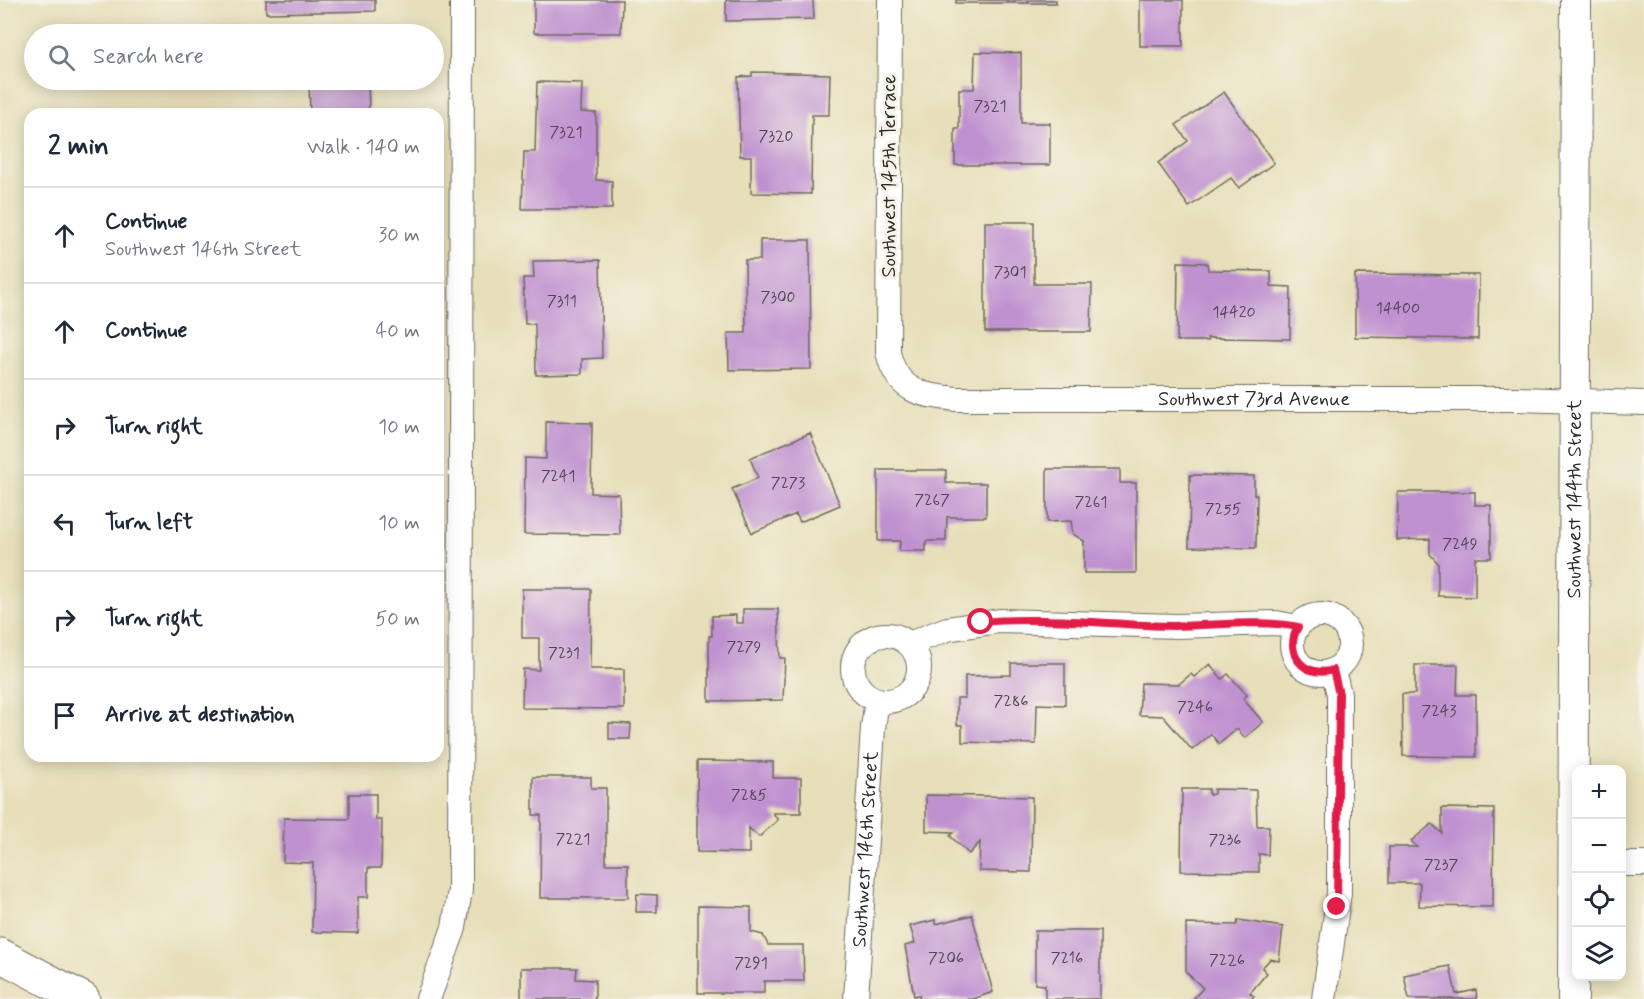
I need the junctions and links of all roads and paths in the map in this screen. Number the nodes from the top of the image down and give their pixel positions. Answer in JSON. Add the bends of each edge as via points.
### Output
{"nodes":[{"id":1,"x":462,"y":0,"type":"edge"},
{"id":2,"x":890,"y":0,"type":"edge"},
{"id":3,"x":1576,"y":0,"type":"edge"},
{"id":4,"x":888,"y":352,"type":"joint"},
{"id":5,"x":1573,"y":403,"type":"junction"},
{"id":6,"x":1644,"y":403,"type":"edge"},
{"id":7,"x":1298,"y":627,"type":"junction"},
{"id":8,"x":909,"y":644,"type":"junction"},
{"id":9,"x":1333,"y":670,"type":"junction"},
{"id":10,"x":878,"y":700,"type":"junction"},
{"id":11,"x":1574,"y":819,"type":"edge"},
{"id":12,"x":1626,"y":864,"type":"edge"},
{"id":13,"x":1644,"y":864,"type":"edge"},
{"id":14,"x":1574,"y":873,"type":"edge"},
{"id":15,"x":0,"y":955,"type":"edge"},
{"id":16,"x":83,"y":999,"type":"edge"},
{"id":17,"x":429,"y":999,"type":"edge"},
{"id":18,"x":856,"y":999,"type":"edge"},
{"id":19,"x":1324,"y":999,"type":"edge"},
{"id":20,"x":1573,"y":999,"type":"edge"}],
"edges":[{"from":1,"to":17,"type":"street","via":[[460,890],[454,928]]},
{"from":2,"to":4,"type":"street","name":"Southwest 145th Terrace"},
{"from":3,"to":5,"type":"street","name":"Southwest 144th Street"},
{"from":4,"to":5,"type":"street","name":"Southwest 73rd Avenue","via":[[891,367],[909,390],[956,399],[1517,399]]},
{"from":5,"to":6,"type":"street","name":"Southwest 73rd Avenue"},
{"from":5,"to":11,"type":"street","name":"Southwest 144th Street"},
{"from":7,"to":8,"type":"street","via":[[1276,623],[1100,625],[990,621],[947,628]]},
{"from":7,"to":9,"type":"street","via":[[1291,645],[1298,663],[1314,673]]},
{"from":7,"to":9,"type":"street","via":[[1304,620],[1322,615],[1346,629],[1347,657]]},
{"from":8,"to":10,"type":"street","via":[[919,663],[915,684],[899,699]]},
{"from":8,"to":10,"type":"street","via":[[900,638],[879,636],[869,640],[855,657],[855,678],[860,688]]},
{"from":9,"to":19,"type":"street","via":[[1339,694],[1339,893]]},
{"from":10,"to":18,"type":"street","name":"Southwest 146th Street"},
{"from":12,"to":13,"type":"street"},
{"from":14,"to":20,"type":"street","name":"Southwest 144th Street"},
{"from":15,"to":16,"type":"main road"}]}
